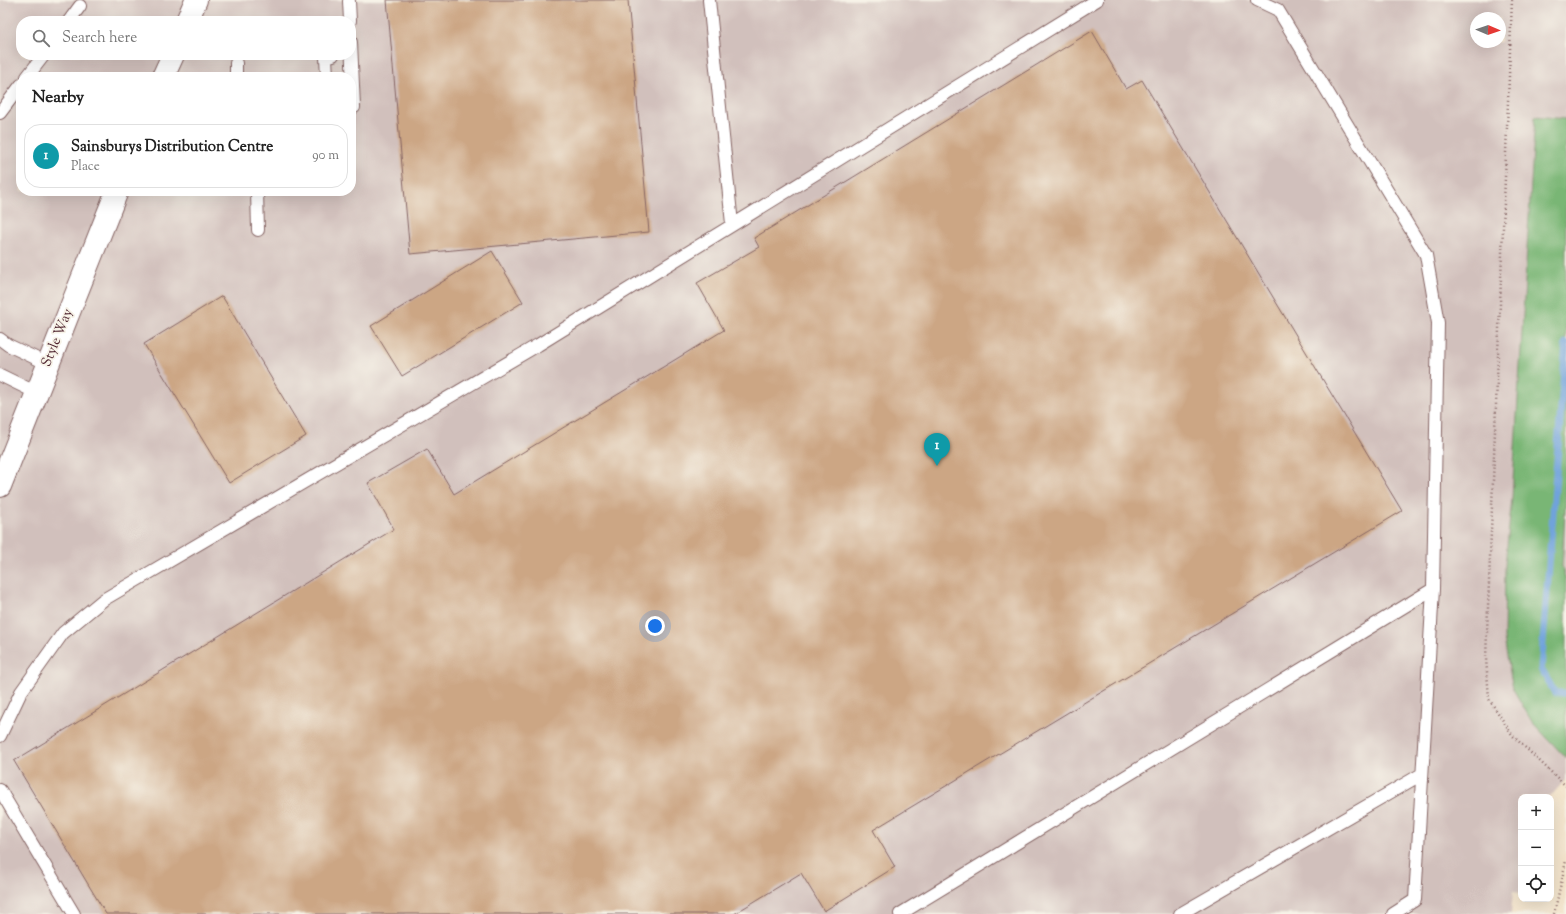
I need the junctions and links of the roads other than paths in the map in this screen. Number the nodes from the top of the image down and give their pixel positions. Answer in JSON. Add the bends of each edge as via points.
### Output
{"nodes":[{"id":1,"x":196,"y":0,"type":"edge"},
{"id":2,"x":709,"y":0,"type":"edge"},
{"id":3,"x":1097,"y":0,"type":"edge"},
{"id":4,"x":1257,"y":0,"type":"edge"},
{"id":5,"x":349,"y":1,"type":"dead end"},
{"id":6,"x":80,"y":6,"type":"dead end"},
{"id":7,"x":73,"y":16,"type":"edge"},
{"id":8,"x":189,"y":16,"type":"edge"},
{"id":9,"x":350,"y":16,"type":"edge"},
{"id":10,"x":40,"y":60,"type":"edge"},
{"id":11,"x":171,"y":60,"type":"edge"},
{"id":12,"x":326,"y":60,"type":"edge"},
{"id":13,"x":352,"y":60,"type":"edge"},
{"id":14,"x":236,"y":63,"type":"dead end"},
{"id":15,"x":31,"y":72,"type":"edge"},
{"id":16,"x":165,"y":72,"type":"edge"},
{"id":17,"x":236,"y":72,"type":"edge"},
{"id":18,"x":326,"y":72,"type":"edge"},
{"id":19,"x":352,"y":72,"type":"edge"},
{"id":20,"x":16,"y":92,"type":"edge"},
{"id":21,"x":0,"y":113,"type":"edge"},
{"id":22,"x":115,"y":196,"type":"edge"},
{"id":23,"x":257,"y":196,"type":"edge"},
{"id":24,"x":732,"y":224,"type":"junction"},
{"id":25,"x":258,"y":230,"type":"dead end"},
{"id":26,"x":0,"y":339,"type":"edge"},
{"id":27,"x":48,"y":364,"type":"junction"},
{"id":28,"x":0,"y":375,"type":"edge"},
{"id":29,"x":37,"y":393,"type":"junction"},
{"id":30,"x":0,"y":486,"type":"edge"},
{"id":31,"x":1433,"y":589,"type":"junction"},
{"id":32,"x":0,"y":736,"type":"edge"},
{"id":33,"x":1422,"y":774,"type":"junction"},
{"id":34,"x":0,"y":790,"type":"edge"},
{"id":35,"x":1416,"y":900,"type":"junction"},
{"id":36,"x":74,"y":914,"type":"edge"},
{"id":37,"x":900,"y":914,"type":"edge"},
{"id":38,"x":1180,"y":914,"type":"edge"},
{"id":39,"x":1393,"y":914,"type":"edge"},
{"id":40,"x":1411,"y":914,"type":"edge"}],
"edges":[{"from":1,"to":8,"type":"street"},
{"from":2,"to":24,"type":"lane"},
{"from":3,"to":24,"type":"lane"},
{"from":4,"to":31,"type":"lane","via":[[1278,10],[1426,255],[1438,323]]},
{"from":5,"to":9,"type":"lane"},
{"from":6,"to":7,"type":"lane"},
{"from":10,"to":15,"type":"lane"},
{"from":11,"to":16,"type":"street"},
{"from":12,"to":18,"type":"lane"},
{"from":13,"to":19,"type":"lane"},
{"from":14,"to":17,"type":"lane"},
{"from":20,"to":21,"type":"lane"},
{"from":22,"to":27,"type":"street","name":"Style Way"},
{"from":23,"to":25,"type":"lane"},
{"from":24,"to":32,"type":"lane","via":[[538,345],[103,600],[63,633],[21,692]]},
{"from":26,"to":27,"type":"lane"},
{"from":27,"to":29,"type":"street","name":"Style Way"},
{"from":28,"to":29,"type":"lane"},
{"from":29,"to":30,"type":"street","name":"Style Way"},
{"from":31,"to":33,"type":"lane"},
{"from":31,"to":37,"type":"lane"},
{"from":33,"to":35,"type":"lane"},
{"from":33,"to":38,"type":"lane"},
{"from":34,"to":36,"type":"lane"},
{"from":35,"to":39,"type":"lane"},
{"from":35,"to":40,"type":"lane"}]}
